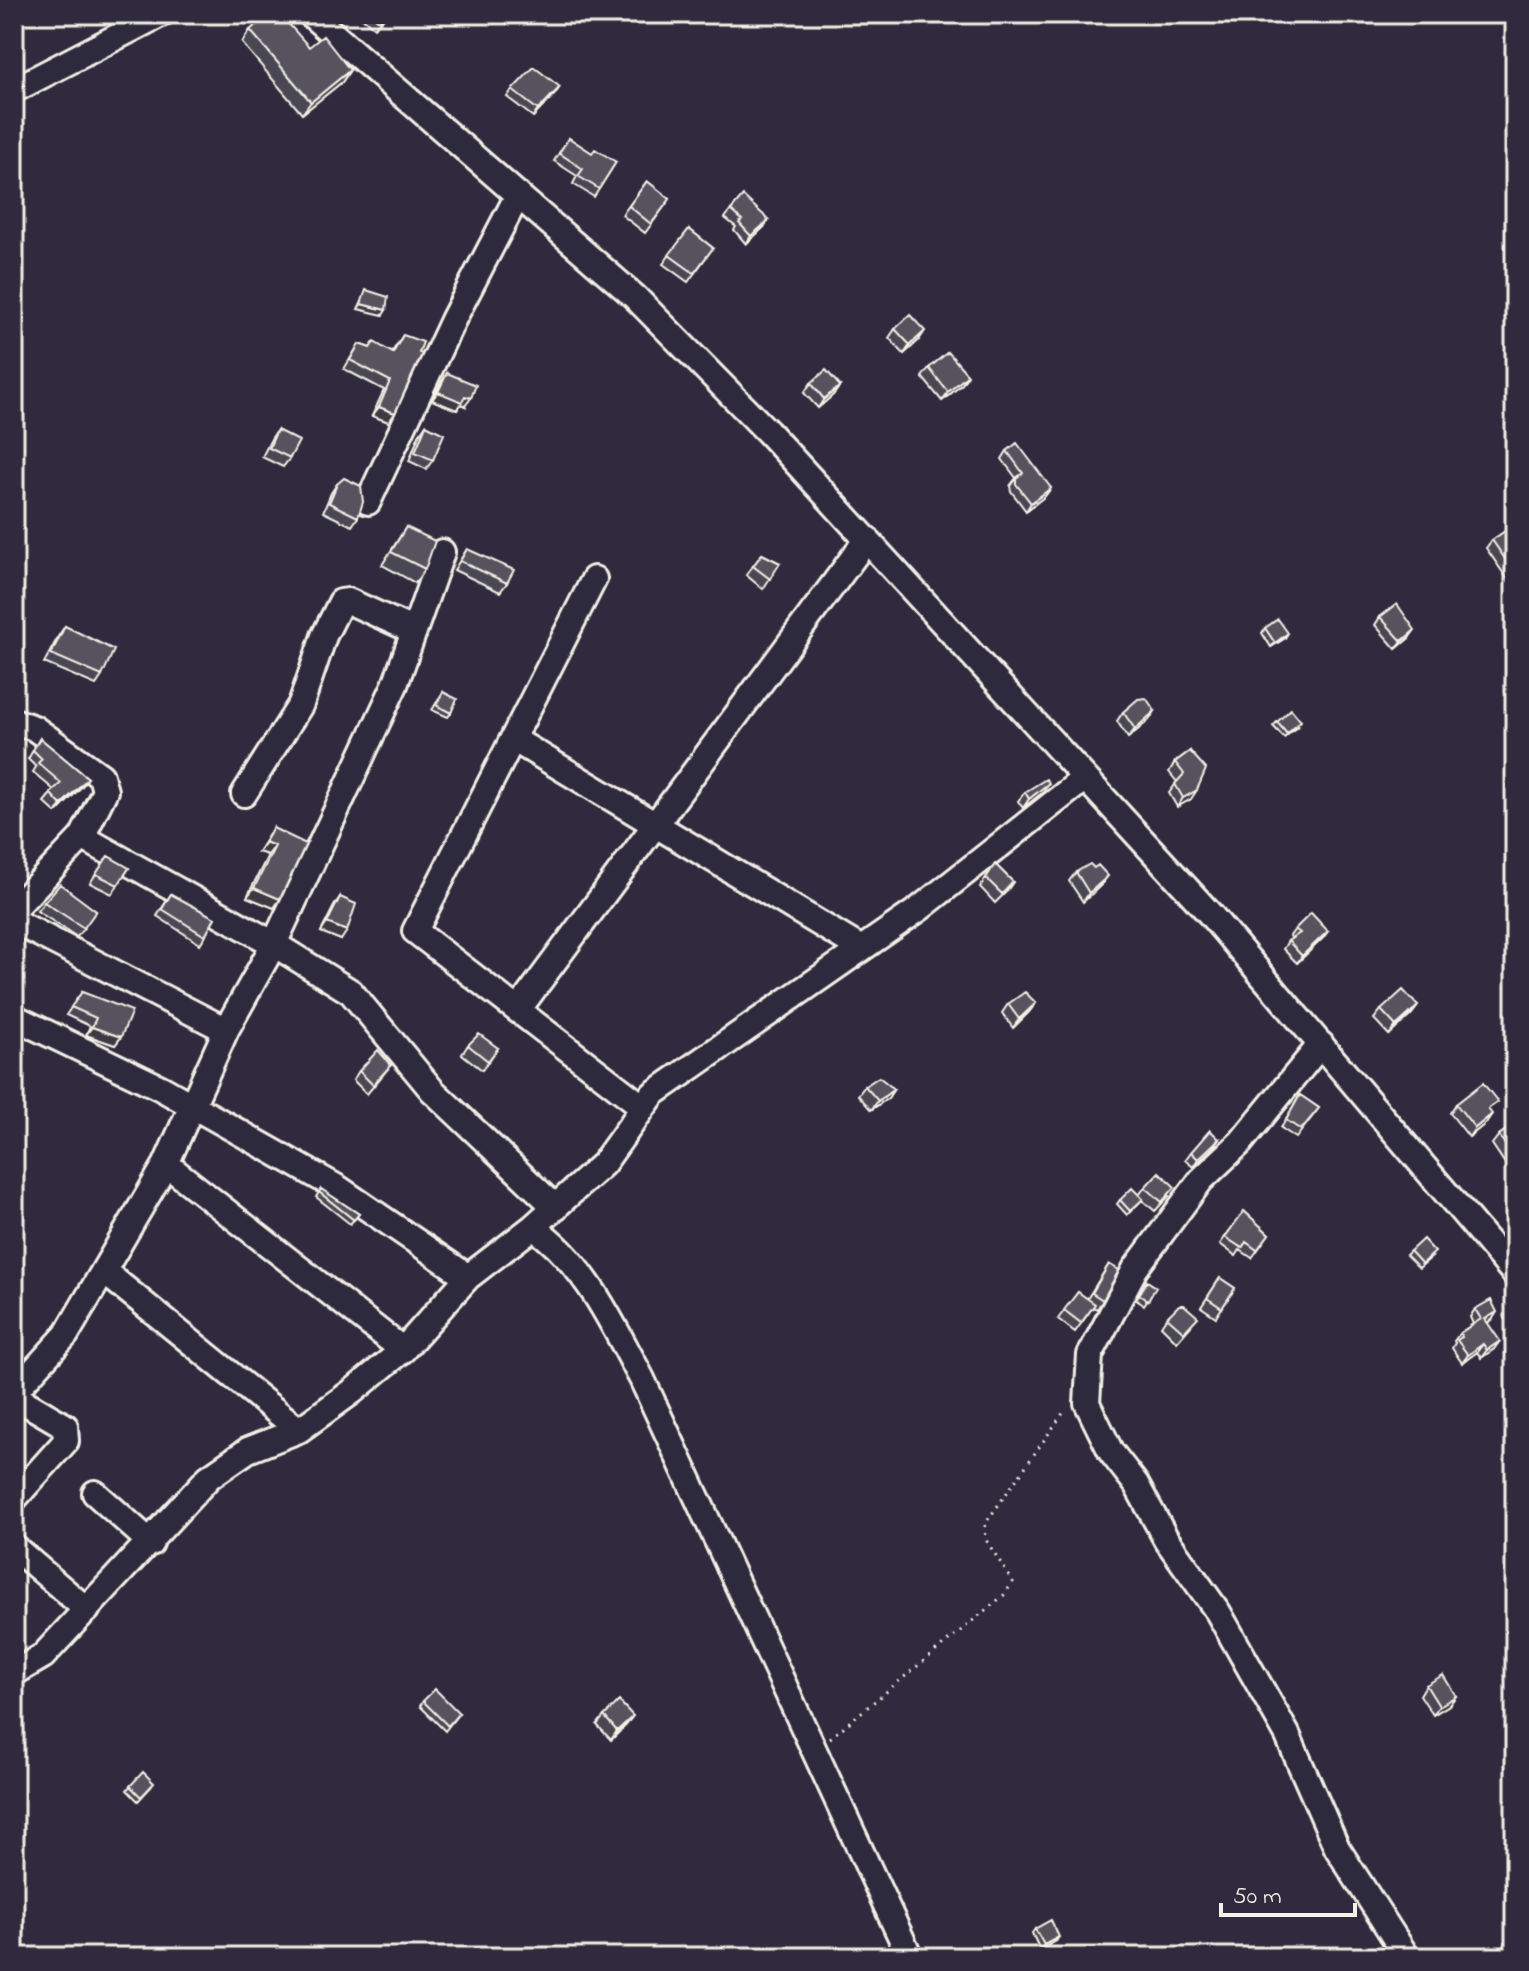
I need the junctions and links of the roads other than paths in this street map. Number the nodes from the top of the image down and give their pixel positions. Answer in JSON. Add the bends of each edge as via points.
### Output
{"nodes":[{"id":1,"x":161,"y":14,"type":"edge"},
{"id":2,"x":310,"y":14,"type":"edge"},
{"id":3,"x":14,"y":90,"type":"edge"},
{"id":4,"x":518,"y":195,"type":"junction"},
{"id":5,"x":368,"y":502,"type":"dead end"},
{"id":6,"x":867,"y":539,"type":"junction"},
{"id":7,"x":442,"y":552,"type":"dead end"},
{"id":8,"x":594,"y":579,"type":"dead end"},
{"id":9,"x":414,"y":631,"type":"junction"},
{"id":10,"x":14,"y":721,"type":"edge"},
{"id":11,"x":513,"y":739,"type":"junction"},
{"id":12,"x":1085,"y":778,"type":"junction"},
{"id":13,"x":244,"y":794,"type":"dead end"},
{"id":14,"x":656,"y":825,"type":"junction"},
{"id":15,"x":82,"y":837,"type":"junction"},
{"id":16,"x":14,"y":909,"type":"edge"},
{"id":17,"x":14,"y":921,"type":"edge"},
{"id":18,"x":274,"y":944,"type":"junction"},
{"id":19,"x":860,"y":948,"type":"junction"},
{"id":20,"x":518,"y":1010,"type":"junction"},
{"id":21,"x":14,"y":1017,"type":"edge"},
{"id":22,"x":226,"y":1030,"type":"junction"},
{"id":23,"x":1321,"y":1044,"type":"junction"},
{"id":24,"x":191,"y":1106,"type":"junction"},
{"id":25,"x":643,"y":1107,"type":"junction"},
{"id":26,"x":166,"y":1164,"type":"junction"},
{"id":27,"x":556,"y":1208,"type":"junction"},
{"id":28,"x":533,"y":1227,"type":"junction"},
{"id":29,"x":106,"y":1273,"type":"junction"},
{"id":30,"x":1515,"y":1274,"type":"edge"},
{"id":31,"x":468,"y":1277,"type":"junction"},
{"id":32,"x":403,"y":1350,"type":"junction"},
{"id":33,"x":14,"y":1394,"type":"edge"},
{"id":34,"x":299,"y":1430,"type":"junction"},
{"id":35,"x":95,"y":1493,"type":"dead end"},
{"id":36,"x":14,"y":1499,"type":"edge"},
{"id":37,"x":151,"y":1543,"type":"junction"},
{"id":38,"x":14,"y":1547,"type":"edge"},
{"id":39,"x":87,"y":1610,"type":"junction"},
{"id":40,"x":14,"y":1673,"type":"edge"},
{"id":41,"x":910,"y":1957,"type":"edge"},
{"id":42,"x":1407,"y":1957,"type":"edge"}],
"edges":[{"from":1,"to":3,"type":"street"},
{"from":2,"to":4,"type":"street"},
{"from":4,"to":5,"type":"street"},
{"from":4,"to":6,"type":"street","via":[[635,297]]},
{"from":6,"to":12,"type":"street"},
{"from":6,"to":14,"type":"street"},
{"from":7,"to":9,"type":"street"},
{"from":8,"to":11,"type":"street"},
{"from":9,"to":13,"type":"street","via":[[341,602],[301,704]]},
{"from":9,"to":18,"type":"street","via":[[395,685]]},
{"from":10,"to":15,"type":"street","via":[[34,728],[101,776],[103,802]]},
{"from":11,"to":14,"type":"street"},
{"from":11,"to":20,"type":"street","via":[[415,931]]},
{"from":12,"to":19,"type":"street","via":[[919,909]]},
{"from":12,"to":23,"type":"street"},
{"from":14,"to":19,"type":"street"},
{"from":14,"to":20,"type":"street"},
{"from":15,"to":16,"type":"street"},
{"from":15,"to":18,"type":"street"},
{"from":17,"to":22,"type":"street"},
{"from":18,"to":22,"type":"street"},
{"from":18,"to":27,"type":"street","via":[[351,992],[432,1090]]},
{"from":19,"to":25,"type":"street","via":[[653,1094]]},
{"from":20,"to":25,"type":"street"},
{"from":21,"to":24,"type":"street"},
{"from":22,"to":24,"type":"street"},
{"from":23,"to":30,"type":"street"},
{"from":23,"to":42,"type":"street","via":[[1241,1142],[1201,1180],[1135,1269],[1090,1355],[1087,1403],[1111,1452],[1218,1612],[1287,1734],[1337,1848]]},
{"from":24,"to":26,"type":"street"},
{"from":24,"to":31,"type":"street","via":[[338,1188]]},
{"from":25,"to":27,"type":"street","via":[[603,1164]]},
{"from":26,"to":29,"type":"street"},
{"from":26,"to":32,"type":"street"},
{"from":27,"to":28,"type":"street"},
{"from":28,"to":31,"type":"street"},
{"from":28,"to":41,"type":"street","via":[[581,1273],[642,1379]]},
{"from":29,"to":33,"type":"street","via":[[66,1335]]},
{"from":29,"to":34,"type":"street"},
{"from":31,"to":32,"type":"street"},
{"from":32,"to":34,"type":"street"},
{"from":33,"to":36,"type":"street","via":[[65,1426],[66,1441]]},
{"from":34,"to":37,"type":"street","via":[[248,1450],[209,1477]]},
{"from":35,"to":37,"type":"street"},
{"from":37,"to":39,"type":"street"},
{"from":38,"to":39,"type":"street"},
{"from":39,"to":40,"type":"street","via":[[43,1656]]}]}
